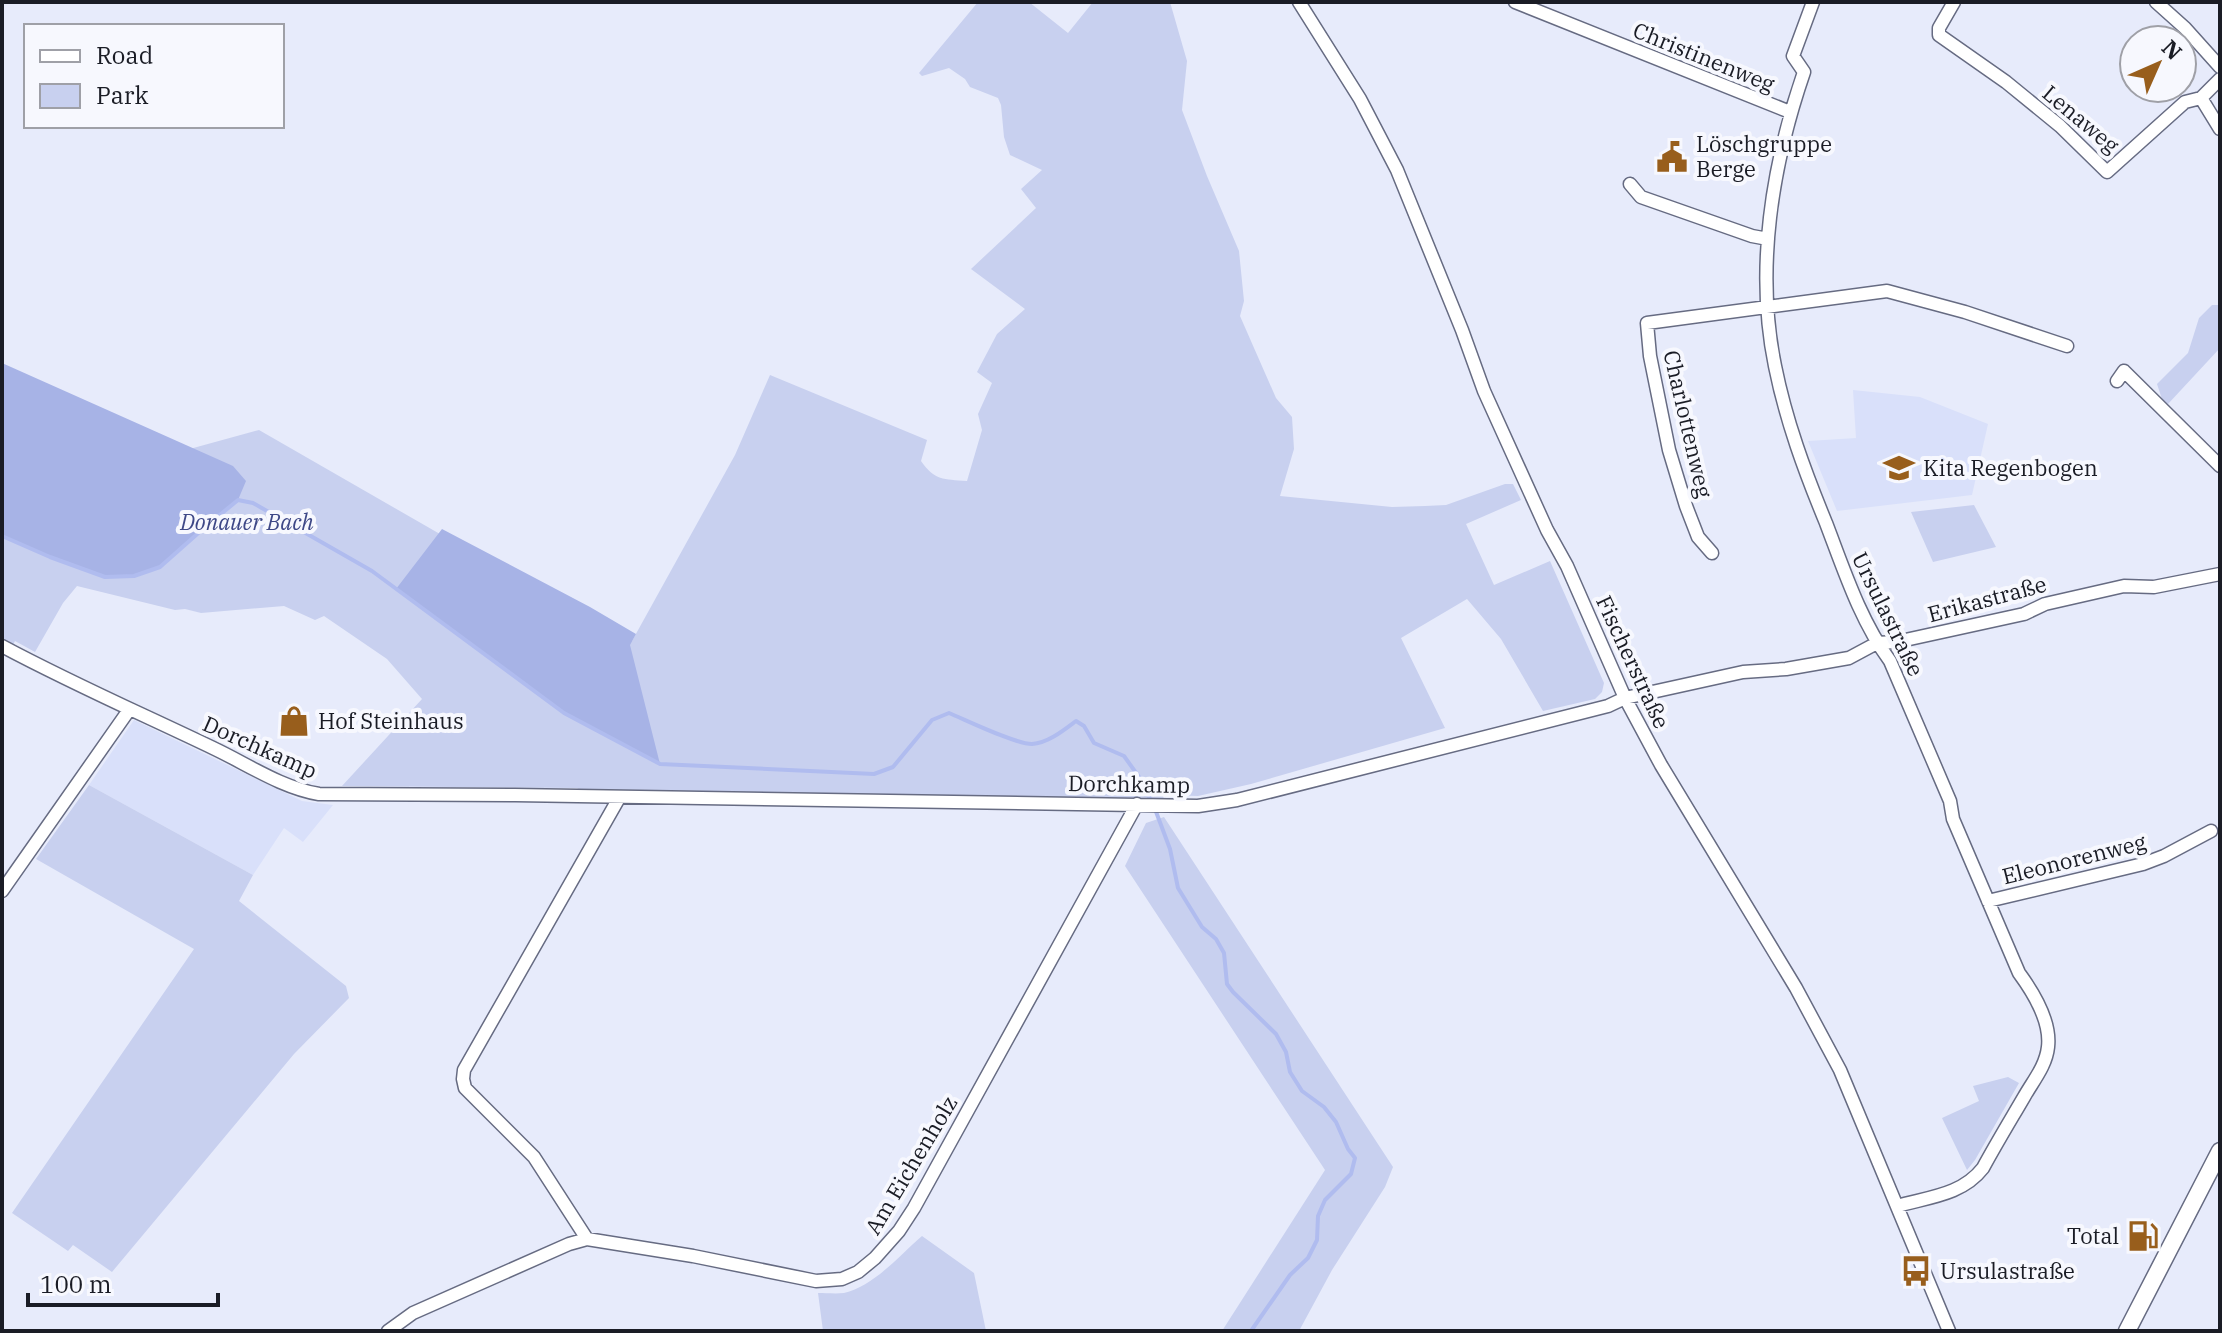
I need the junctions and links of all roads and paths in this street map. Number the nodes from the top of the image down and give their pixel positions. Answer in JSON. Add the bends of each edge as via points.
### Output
{"nodes":[{"id":1,"x":1299,"y":2,"type":"edge"},
{"id":2,"x":1515,"y":2,"type":"edge"},
{"id":3,"x":1813,"y":2,"type":"edge"},
{"id":4,"x":1954,"y":2,"type":"edge"},
{"id":5,"x":2156,"y":2,"type":"edge"},
{"id":6,"x":2220,"y":67,"type":"edge"},
{"id":7,"x":2220,"y":79,"type":"edge"},
{"id":8,"x":2201,"y":98,"type":"junction"},
{"id":9,"x":1790,"y":112,"type":"junction"},
{"id":10,"x":2220,"y":129,"type":"edge"},
{"id":11,"x":1630,"y":184,"type":"dead end"},
{"id":12,"x":1768,"y":239,"type":"junction"},
{"id":13,"x":1767,"y":307,"type":"junction"},
{"id":14,"x":2067,"y":346,"type":"dead end"},
{"id":15,"x":2117,"y":381,"type":"dead end"},
{"id":16,"x":2220,"y":466,"type":"edge"},
{"id":17,"x":1712,"y":553,"type":"dead end"},
{"id":18,"x":2220,"y":574,"type":"edge"},
{"id":19,"x":1877,"y":643,"type":"junction"},
{"id":20,"x":2,"y":646,"type":"edge"},
{"id":21,"x":1625,"y":698,"type":"junction"},
{"id":22,"x":129,"y":710,"type":"junction"},
{"id":23,"x":619,"y":798,"type":"junction"},
{"id":24,"x":1148,"y":805,"type":"junction"},
{"id":25,"x":2211,"y":831,"type":"dead end"},
{"id":26,"x":2,"y":891,"type":"edge"},
{"id":27,"x":1988,"y":901,"type":"junction"},
{"id":28,"x":2220,"y":1151,"type":"edge"},
{"id":29,"x":1897,"y":1206,"type":"junction"},
{"id":30,"x":587,"y":1239,"type":"junction"},
{"id":31,"x":388,"y":1331,"type":"edge"},
{"id":32,"x":1949,"y":1331,"type":"edge"},
{"id":33,"x":2127,"y":1331,"type":"edge"}],
"edges":[{"from":1,"to":21,"type":"street","name":"Fischerstraße","via":[[1397,170],[1484,391]]},
{"from":2,"to":9,"type":"street","name":"Christinenweg"},
{"from":3,"to":9,"type":"street","name":"Ursulastraße","via":[[1793,56],[1804,72]]},
{"from":4,"to":8,"type":"street","name":"Lenaweg","via":[[1939,35],[2060,126],[2107,172],[2185,102]]},
{"from":5,"to":6,"type":"street"},
{"from":7,"to":8,"type":"street","name":"Lenaweg"},
{"from":8,"to":10,"type":"street"},
{"from":9,"to":12,"type":"street","name":"Ursulastraße"},
{"from":11,"to":12,"type":"street","via":[[1641,197]]},
{"from":12,"to":13,"type":"street","name":"Ursulastraße"},
{"from":13,"to":14,"type":"street","via":[[1887,291]]},
{"from":13,"to":17,"type":"street","name":"Charlottenweg","via":[[1647,323],[1669,450],[1698,537]]},
{"from":13,"to":19,"type":"street","name":"Ursulastraße","via":[[1774,364],[1806,476]]},
{"from":15,"to":16,"type":"street","via":[[2124,371]]},
{"from":18,"to":19,"type":"street","name":"Erikastraße","via":[[2154,587],[2124,586],[2024,614]]},
{"from":19,"to":21,"type":"street","name":"Erikastraße","via":[[1849,658],[1743,672]]},
{"from":19,"to":27,"type":"street","name":"Ursulastraße","via":[[1890,661]]},
{"from":20,"to":22,"type":"street","name":"Dorchkamp"},
{"from":21,"to":24,"type":"street","name":"Dorchkamp","via":[[1237,800]]},
{"from":21,"to":29,"type":"street","name":"Fischerstraße","via":[[1840,1070]]},
{"from":22,"to":23,"type":"street","name":"Dorchkamp","via":[[303,792]]},
{"from":22,"to":26,"type":"street"},
{"from":23,"to":24,"type":"street","name":"Dorchkamp"},
{"from":23,"to":30,"type":"street","via":[[463,1079],[465,1088],[534,1157]]},
{"from":24,"to":30,"type":"street","name":"Am Eichenholz","via":[[914,1208],[867,1265],[842,1279],[816,1281]]},
{"from":25,"to":27,"type":"street","name":"Eleonorenweg","via":[[2143,864]]},
{"from":27,"to":29,"type":"street","name":"Ursulastraße","via":[[2045,1024],[2045,1061],[1973,1180],[1960,1189]]},
{"from":28,"to":33,"type":"main road"},
{"from":29,"to":32,"type":"street","name":"Fischerstraße"},
{"from":30,"to":31,"type":"street","name":"Am Eichenholz","via":[[413,1313]]}]}
